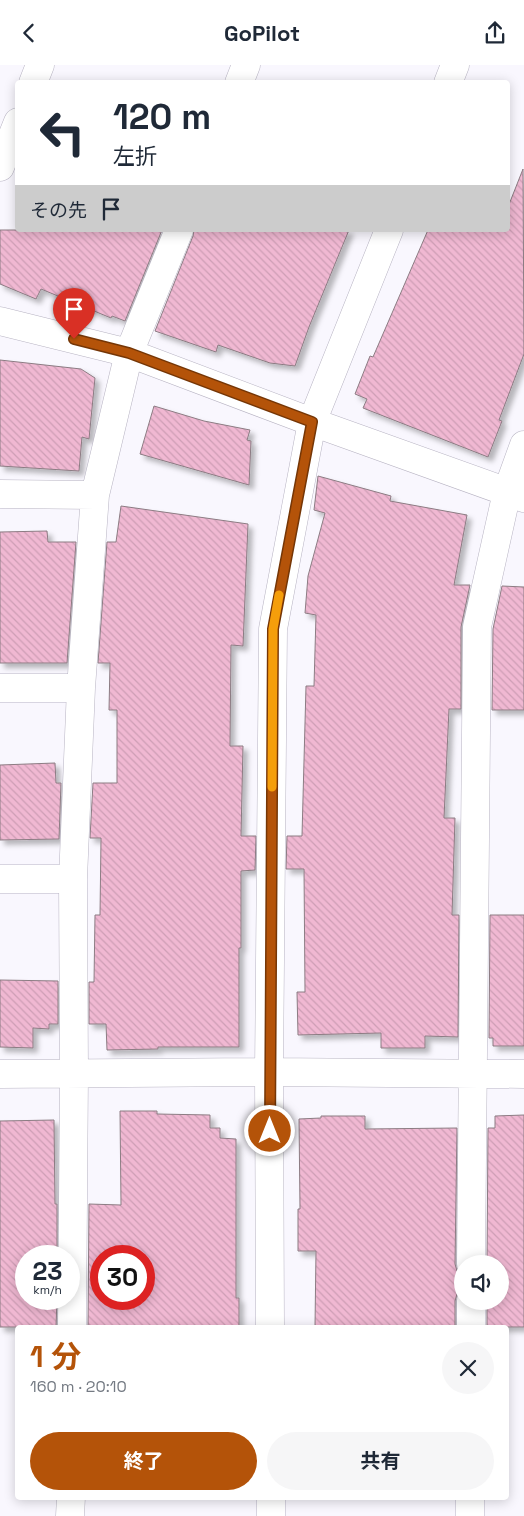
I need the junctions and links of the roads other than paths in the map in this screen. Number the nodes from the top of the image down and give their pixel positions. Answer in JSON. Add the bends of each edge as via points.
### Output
{"nodes":[{"id":1,"x":40,"y":65,"type":"edge"},
{"id":2,"x":246,"y":65,"type":"edge"},
{"id":3,"x":455,"y":65,"type":"edge"},
{"id":4,"x":34,"y":80,"type":"edge"},
{"id":5,"x":240,"y":80,"type":"edge"},
{"id":6,"x":449,"y":80,"type":"edge"},
{"id":7,"x":15,"y":130,"type":"edge"},
{"id":8,"x":0,"y":167,"type":"edge"},
{"id":9,"x":178,"y":232,"type":"edge"},
{"id":10,"x":388,"y":232,"type":"edge"},
{"id":11,"x":0,"y":321,"type":"edge"},
{"id":12,"x":129,"y":353,"type":"junction"},
{"id":13,"x":312,"y":422,"type":"junction"},
{"id":14,"x":524,"y":445,"type":"edge"},
{"id":15,"x":0,"y":494,"type":"edge"},
{"id":16,"x":95,"y":495,"type":"junction"},
{"id":17,"x":516,"y":495,"type":"edge"},
{"id":18,"x":0,"y":687,"type":"edge"},
{"id":19,"x":82,"y":688,"type":"junction"},
{"id":20,"x":0,"y":879,"type":"edge"},
{"id":21,"x":73,"y":879,"type":"junction"},
{"id":22,"x":269,"y":1073,"type":"junction"},
{"id":23,"x":0,"y":1074,"type":"edge"},
{"id":24,"x":74,"y":1074,"type":"junction"},
{"id":25,"x":472,"y":1074,"type":"junction"},
{"id":26,"x":524,"y":1074,"type":"edge"},
{"id":27,"x":471,"y":1255,"type":"edge"},
{"id":28,"x":471,"y":1310,"type":"edge"},
{"id":29,"x":72,"y":1325,"type":"edge"},
{"id":30,"x":270,"y":1325,"type":"edge"},
{"id":31,"x":471,"y":1325,"type":"edge"},
{"id":32,"x":70,"y":1500,"type":"edge"},
{"id":33,"x":271,"y":1500,"type":"edge"},
{"id":34,"x":470,"y":1500,"type":"edge"},
{"id":35,"x":70,"y":1516,"type":"edge"},
{"id":36,"x":271,"y":1516,"type":"edge"},
{"id":37,"x":470,"y":1516,"type":"edge"}],
"edges":[{"from":1,"to":4,"type":"street"},
{"from":2,"to":5,"type":"street"},
{"from":3,"to":6,"type":"street"},
{"from":7,"to":8,"type":"street"},
{"from":9,"to":12,"type":"street"},
{"from":10,"to":13,"type":"street"},
{"from":11,"to":12,"type":"street"},
{"from":12,"to":13,"type":"street"},
{"from":12,"to":16,"type":"street"},
{"from":13,"to":17,"type":"street"},
{"from":13,"to":22,"type":"street","via":[[273,629]]},
{"from":14,"to":17,"type":"street"},
{"from":15,"to":16,"type":"street"},
{"from":16,"to":19,"type":"street"},
{"from":17,"to":25,"type":"street","via":[[477,627]]},
{"from":18,"to":19,"type":"street"},
{"from":19,"to":21,"type":"street"},
{"from":20,"to":21,"type":"street"},
{"from":21,"to":24,"type":"street"},
{"from":22,"to":24,"type":"street"},
{"from":22,"to":25,"type":"street"},
{"from":22,"to":30,"type":"street"},
{"from":23,"to":24,"type":"street"},
{"from":24,"to":29,"type":"street"},
{"from":25,"to":26,"type":"street"},
{"from":25,"to":27,"type":"street"},
{"from":28,"to":31,"type":"street"},
{"from":32,"to":35,"type":"street"},
{"from":33,"to":36,"type":"street"},
{"from":34,"to":37,"type":"street"}]}
